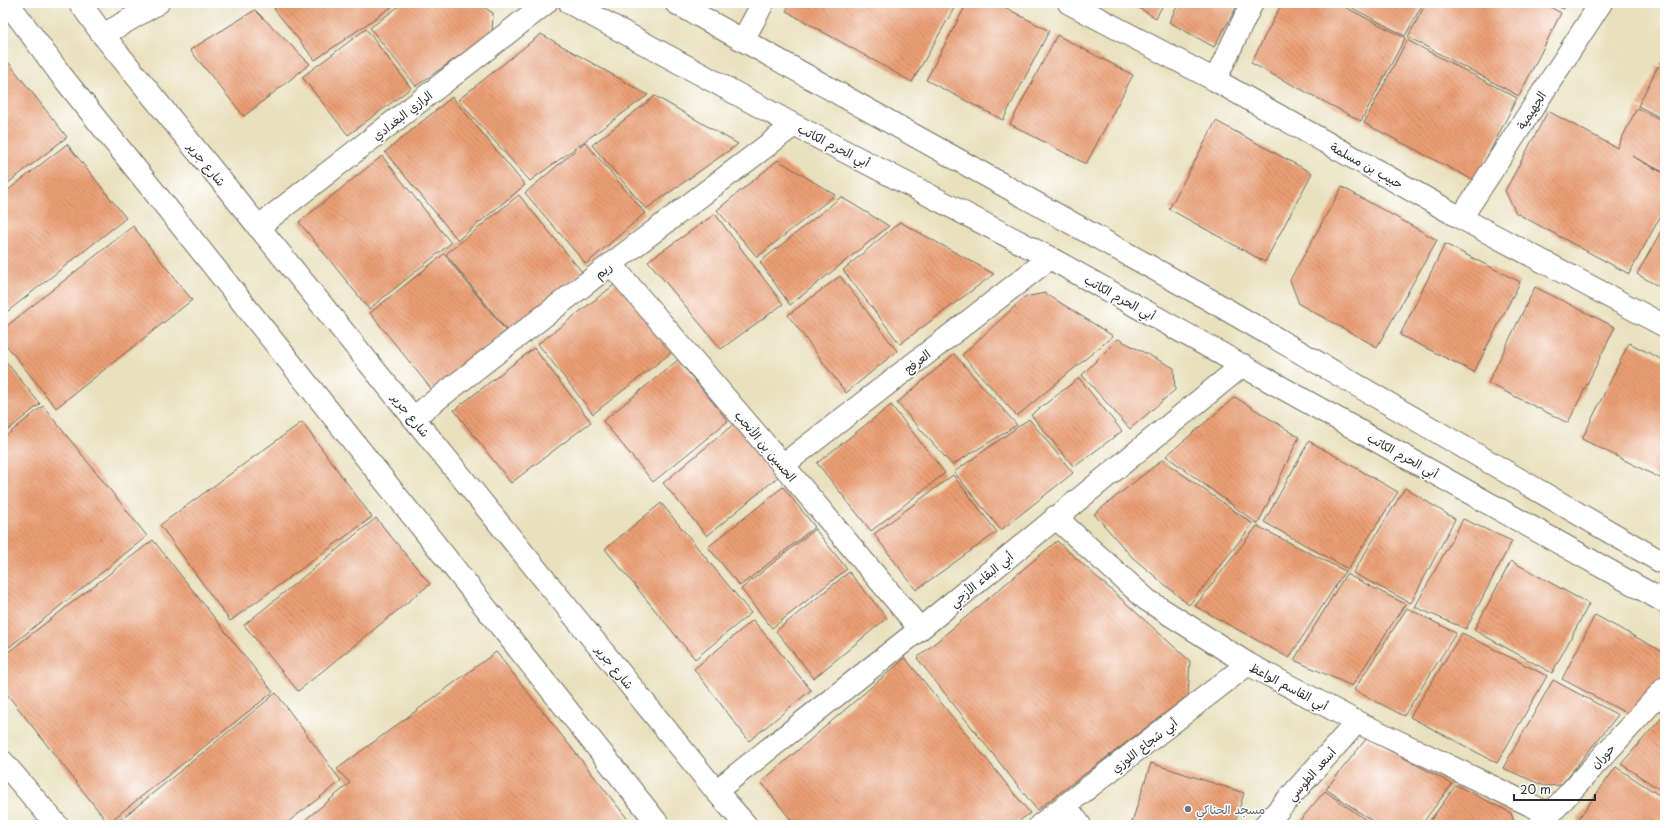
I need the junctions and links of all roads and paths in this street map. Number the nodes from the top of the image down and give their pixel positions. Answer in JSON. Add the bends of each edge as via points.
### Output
{"nodes":[{"id":1,"x":8,"y":3,"type":"edge"},
{"id":2,"x":80,"y":3,"type":"edge"},
{"id":3,"x":158,"y":3,"type":"edge"},
{"id":4,"x":546,"y":3,"type":"edge"},
{"id":5,"x":570,"y":3,"type":"edge"},
{"id":6,"x":676,"y":3,"type":"edge"},
{"id":7,"x":763,"y":3,"type":"edge"},
{"id":8,"x":1069,"y":3,"type":"edge"},
{"id":9,"x":1252,"y":3,"type":"edge"},
{"id":10,"x":1600,"y":3,"type":"edge"},
{"id":11,"x":103,"y":35,"type":"junction"},
{"id":12,"x":743,"y":40,"type":"junction"},
{"id":13,"x":1215,"y":80,"type":"junction"},
{"id":14,"x":794,"y":125,"type":"junction"},
{"id":15,"x":1461,"y":218,"type":"junction"},
{"id":16,"x":258,"y":227,"type":"junction"},
{"id":17,"x":1050,"y":258,"type":"junction"},
{"id":18,"x":611,"y":264,"type":"junction"},
{"id":19,"x":1665,"y":326,"type":"edge"},
{"id":20,"x":1243,"y":365,"type":"junction"},
{"id":21,"x":413,"y":418,"type":"junction"},
{"id":22,"x":783,"y":465,"type":"junction"},
{"id":23,"x":1055,"y":517,"type":"junction"},
{"id":24,"x":1665,"y":564,"type":"edge"},
{"id":25,"x":1665,"y":602,"type":"edge"},
{"id":26,"x":920,"y":629,"type":"junction"},
{"id":27,"x":1248,"y":664,"type":"junction"},
{"id":28,"x":1665,"y":688,"type":"edge"},
{"id":29,"x":1357,"y":722,"type":"junction"},
{"id":30,"x":3,"y":762,"type":"edge"},
{"id":31,"x":716,"y":791,"type":"junction"},
{"id":32,"x":39,"y":802,"type":"junction"},
{"id":33,"x":1066,"y":806,"type":"junction"},
{"id":34,"x":1545,"y":820,"type":"edge"},
{"id":35,"x":35,"y":825,"type":"edge"},
{"id":36,"x":57,"y":825,"type":"edge"},
{"id":37,"x":659,"y":825,"type":"edge"},
{"id":38,"x":746,"y":825,"type":"edge"},
{"id":39,"x":1040,"y":825,"type":"edge"},
{"id":40,"x":1080,"y":825,"type":"edge"},
{"id":41,"x":1265,"y":825,"type":"edge"}],
"edges":[{"from":1,"to":37,"type":"street","via":[[61,75]]},
{"from":2,"to":11,"type":"street","name":"شارع جرير"},
{"from":3,"to":11,"type":"street"},
{"from":4,"to":16,"type":"street","name":"الرازي البغدادي"},
{"from":5,"to":14,"type":"street","name":"أبي الحرم الكاتب"},
{"from":6,"to":12,"type":"street"},
{"from":7,"to":12,"type":"street"},
{"from":8,"to":13,"type":"street","name":"حبيب بن مسلمة"},
{"from":9,"to":13,"type":"street"},
{"from":10,"to":15,"type":"street","name":"الجهيمية"},
{"from":11,"to":16,"type":"street","name":"شارع جرير"},
{"from":12,"to":24,"type":"street","via":[[1210,300]]},
{"from":13,"to":15,"type":"street","name":"حبيب بن مسلمة"},
{"from":14,"to":17,"type":"street","name":"أبي الحرم الكاتب"},
{"from":14,"to":18,"type":"street","name":"ريم"},
{"from":15,"to":19,"type":"street","name":"حبيب بن مسلمة"},
{"from":16,"to":21,"type":"street","name":"شارع جرير"},
{"from":17,"to":20,"type":"street","name":"أبي الحرم الكاتب"},
{"from":17,"to":22,"type":"street","name":"العرفج"},
{"from":18,"to":21,"type":"street","name":"ريم"},
{"from":18,"to":22,"type":"street","name":"الحسين بن الأنجب"},
{"from":20,"to":23,"type":"street","name":"أبي البقاء الأزجي"},
{"from":20,"to":25,"type":"street","name":"أبي الحرم الكاتب"},
{"from":21,"to":31,"type":"street","name":"شارع جرير"},
{"from":22,"to":26,"type":"street","name":"الحسين بن الأنجب"},
{"from":23,"to":26,"type":"street","name":"أبي البقاء الأزجي"},
{"from":23,"to":27,"type":"street","name":"أبي القاسم الواعظ","via":[[1147,600]]},
{"from":26,"to":31,"type":"street","name":"أبي البقاء الأزجي"},
{"from":27,"to":29,"type":"street","name":"أبي القاسم الواعظ"},
{"from":27,"to":33,"type":"street","name":"أبي شجاع اللوزي"},
{"from":28,"to":34,"type":"street","name":"حوران"},
{"from":29,"to":34,"type":"street","name":"أبي القاسم الواعظ"},
{"from":29,"to":41,"type":"street","name":"أسعد الطوسي"},
{"from":30,"to":32,"type":"street"},
{"from":31,"to":38,"type":"street","name":"شارع جرير"},
{"from":32,"to":35,"type":"street"},
{"from":32,"to":36,"type":"street"},
{"from":33,"to":39,"type":"street","name":"أبي شجاع اللوزي"},
{"from":33,"to":40,"type":"street"}]}
